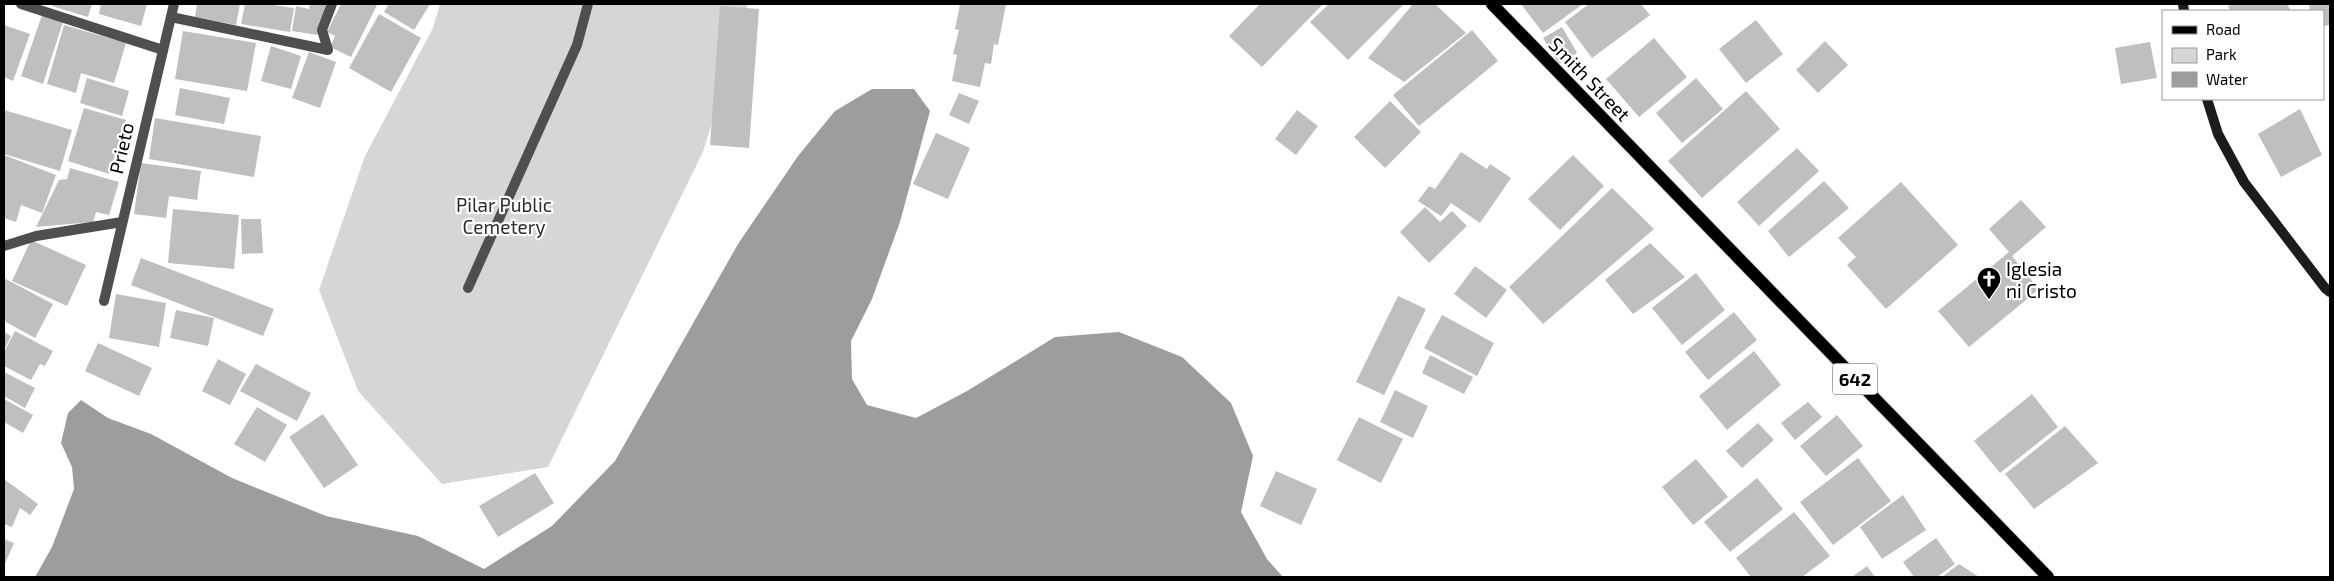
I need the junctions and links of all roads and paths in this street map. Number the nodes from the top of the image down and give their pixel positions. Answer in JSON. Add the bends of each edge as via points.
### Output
{"nodes":[{"id":1,"x":21,"y":4,"type":"edge"},
{"id":2,"x":174,"y":4,"type":"edge"},
{"id":3,"x":332,"y":4,"type":"edge"},
{"id":4,"x":588,"y":4,"type":"edge"},
{"id":5,"x":1492,"y":4,"type":"edge"},
{"id":6,"x":171,"y":17,"type":"junction"},
{"id":7,"x":163,"y":50,"type":"junction"},
{"id":8,"x":2207,"y":100,"type":"edge"},
{"id":9,"x":122,"y":222,"type":"junction"},
{"id":10,"x":4,"y":246,"type":"edge"},
{"id":11,"x":468,"y":288,"type":"dead end"},
{"id":12,"x":2330,"y":292,"type":"edge"},
{"id":13,"x":104,"y":301,"type":"dead end"},
{"id":14,"x":2048,"y":577,"type":"edge"}],
"edges":[{"from":1,"to":7,"type":"street"},
{"from":2,"to":6,"type":"street","name":"Prieto"},
{"from":3,"to":6,"type":"street","via":[[322,30],[328,50]]},
{"from":4,"to":11,"type":"street","via":[[577,45]]},
{"from":5,"to":14,"type":"main road","name":"Smith Street","number":"642"},
{"from":6,"to":7,"type":"street","name":"Prieto"},
{"from":7,"to":9,"type":"street","name":"Prieto"},
{"from":8,"to":12,"type":"main road","via":[[2218,134],[2244,182]]},
{"from":9,"to":10,"type":"street","via":[[36,236]]},
{"from":9,"to":13,"type":"street","name":"Prieto"}]}
